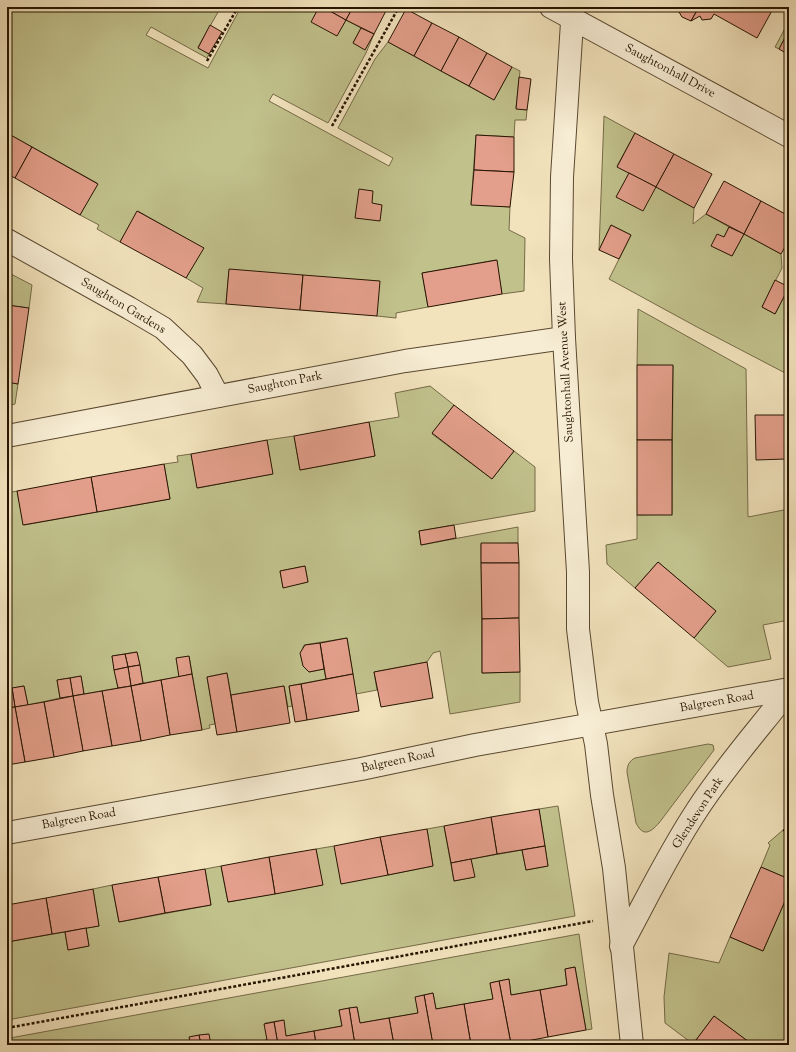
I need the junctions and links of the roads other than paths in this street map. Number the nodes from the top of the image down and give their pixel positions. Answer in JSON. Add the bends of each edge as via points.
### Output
{"nodes":[{"id":1,"x":551,"y":7,"type":"edge"},
{"id":2,"x":573,"y":13,"type":"edge"},
{"id":3,"x":789,"y":136,"type":"edge"},
{"id":4,"x":7,"y":240,"type":"edge"},
{"id":5,"x":564,"y":338,"type":"junction"},
{"id":6,"x":218,"y":396,"type":"junction"},
{"id":7,"x":7,"y":436,"type":"edge"},
{"id":8,"x":789,"y":689,"type":"edge"},
{"id":9,"x":592,"y":724,"type":"junction"},
{"id":10,"x":7,"y":833,"type":"edge"},
{"id":11,"x":621,"y":946,"type":"junction"},
{"id":12,"x":632,"y":1045,"type":"edge"}],
"edges":[{"from":1,"to":2,"type":"street","name":"Saughtonhall Drive"},
{"from":2,"to":3,"type":"street","name":"Saughtonhall Drive"},
{"from":2,"to":5,"type":"street","name":"Saughtonhall Avenue West","via":[[562,177],[561,259]]},
{"from":4,"to":6,"type":"street","name":"Saughton Gardens","via":[[163,328],[192,355]]},
{"from":5,"to":6,"type":"street","name":"Saughton Park","via":[[405,361]]},
{"from":5,"to":9,"type":"street","name":"Saughtonhall Avenue West","via":[[578,572],[578,629]]},
{"from":6,"to":7,"type":"street","name":"Saughton Park"},
{"from":8,"to":9,"type":"street","name":"Balgreen Road"},
{"from":8,"to":11,"type":"street","name":"Glendevon Park","via":[[697,810]]},
{"from":9,"to":10,"type":"street","name":"Balgreen Road"},
{"from":9,"to":11,"type":"street","via":[[614,868]]},
{"from":11,"to":12,"type":"street"}]}
